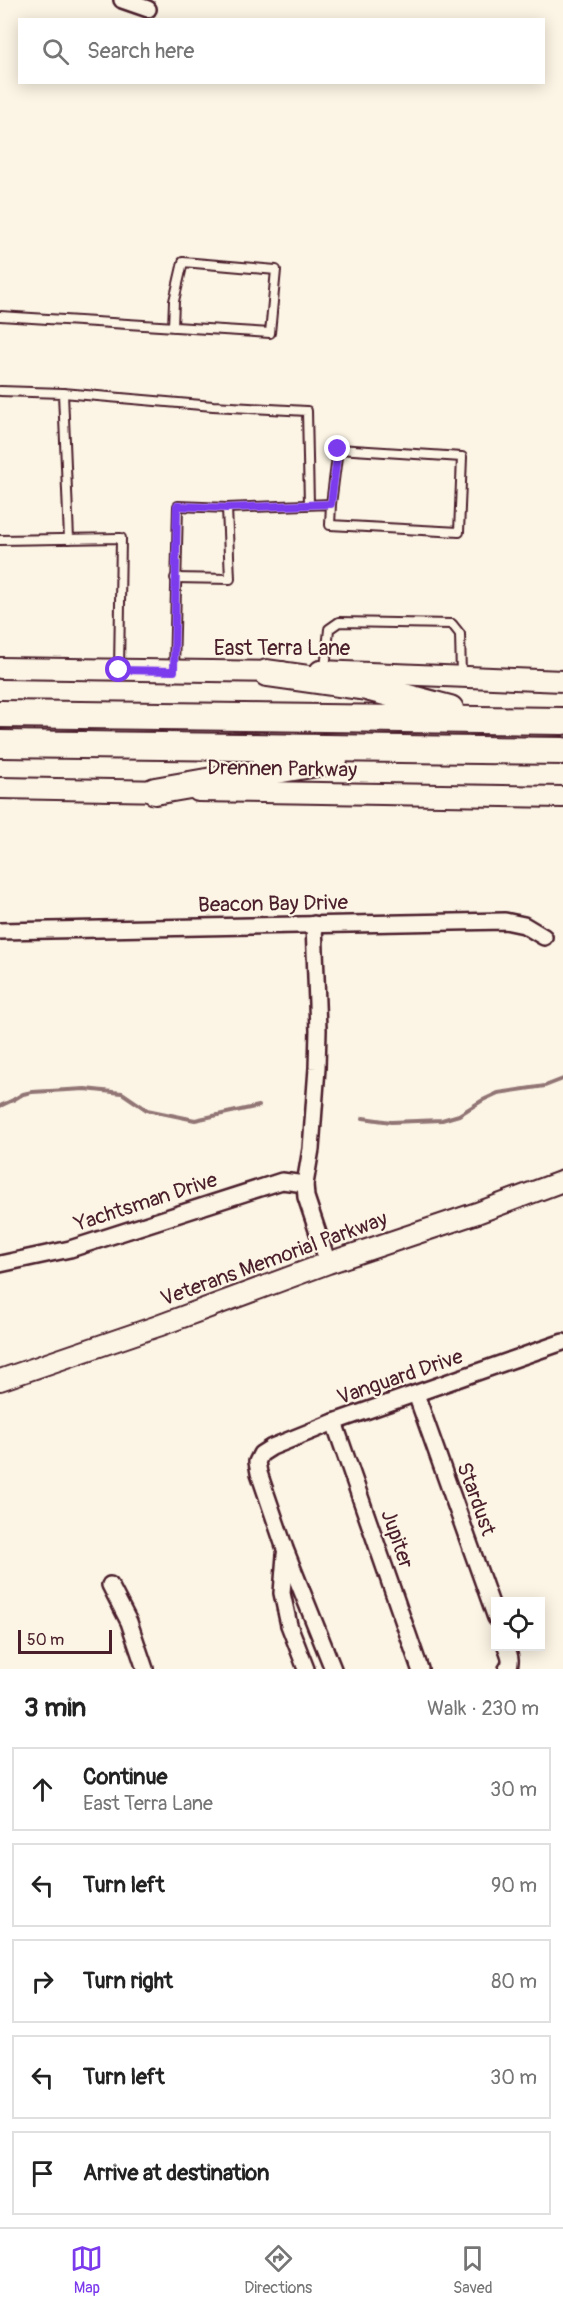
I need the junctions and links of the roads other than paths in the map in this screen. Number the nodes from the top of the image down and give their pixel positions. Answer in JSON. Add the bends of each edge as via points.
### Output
{"nodes":[{"id":1,"x":122,"y":0,"type":"edge"},
{"id":2,"x":148,"y":9,"type":"dead end"},
{"id":3,"x":0,"y":316,"type":"edge"},
{"id":4,"x":173,"y":327,"type":"junction"},
{"id":5,"x":0,"y":391,"type":"edge"},
{"id":6,"x":63,"y":393,"type":"junction"},
{"id":7,"x":309,"y":504,"type":"junction"},
{"id":8,"x":331,"y":504,"type":"junction"},
{"id":9,"x":227,"y":508,"type":"junction"},
{"id":10,"x":69,"y":539,"type":"junction"},
{"id":11,"x":0,"y":540,"type":"edge"},
{"id":12,"x":175,"y":578,"type":"junction"},
{"id":13,"x":0,"y":668,"type":"edge"},
{"id":14,"x":119,"y":670,"type":"junction"},
{"id":15,"x":174,"y":671,"type":"junction"},
{"id":16,"x":325,"y":671,"type":"junction"},
{"id":17,"x":267,"y":673,"type":"junction"},
{"id":18,"x":461,"y":675,"type":"junction"},
{"id":19,"x":563,"y":681,"type":"edge"},
{"id":20,"x":0,"y":714,"type":"edge"},
{"id":21,"x":488,"y":719,"type":"junction"},
{"id":22,"x":563,"y":721,"type":"edge"},
{"id":23,"x":0,"y":744,"type":"edge"},
{"id":24,"x":405,"y":749,"type":"junction"},
{"id":25,"x":563,"y":751,"type":"edge"},
{"id":26,"x":0,"y":788,"type":"edge"},
{"id":27,"x":155,"y":791,"type":"junction"},
{"id":28,"x":563,"y":797,"type":"edge"},
{"id":29,"x":314,"y":924,"type":"junction"},
{"id":30,"x":0,"y":931,"type":"edge"},
{"id":31,"x":544,"y":937,"type":"dead end"},
{"id":32,"x":563,"y":1181,"type":"edge"},
{"id":33,"x":304,"y":1184,"type":"junction"},
{"id":34,"x":328,"y":1263,"type":"junction"},
{"id":35,"x":0,"y":1264,"type":"edge"},
{"id":36,"x":563,"y":1342,"type":"edge"},
{"id":37,"x":0,"y":1380,"type":"edge"},
{"id":38,"x":416,"y":1394,"type":"junction"},
{"id":39,"x":334,"y":1422,"type":"junction"},
{"id":40,"x":285,"y":1549,"type":"junction"},
{"id":41,"x":110,"y":1585,"type":"dead end"},
{"id":42,"x":491,"y":1607,"type":"edge"},
{"id":43,"x":508,"y":1651,"type":"edge"},
{"id":44,"x":509,"y":1667,"type":"edge"},
{"id":45,"x":145,"y":1669,"type":"edge"},
{"id":46,"x":306,"y":1669,"type":"edge"},
{"id":47,"x":333,"y":1669,"type":"edge"},
{"id":48,"x":420,"y":1669,"type":"edge"}],
"edges":[{"from":1,"to":2,"type":"street"},
{"from":3,"to":4,"type":"lane"},
{"from":4,"to":4,"type":"lane","via":[[270,333],[276,270],[183,262]]},
{"from":5,"to":6,"type":"lane"},
{"from":6,"to":7,"type":"lane","via":[[308,411]]},
{"from":6,"to":10,"type":"lane"},
{"from":7,"to":8,"type":"lane"},
{"from":7,"to":9,"type":"lane"},
{"from":8,"to":8,"type":"lane","via":[[330,525],[459,532],[462,457],[338,449]]},
{"from":9,"to":12,"type":"lane","via":[[177,506]]},
{"from":9,"to":12,"type":"lane","via":[[231,579]]},
{"from":10,"to":11,"type":"lane"},
{"from":10,"to":14,"type":"lane","via":[[121,538]]},
{"from":12,"to":15,"type":"lane"},
{"from":13,"to":14,"type":"main road","name":"East Terra Lane"},
{"from":14,"to":15,"type":"main road","name":"East Terra Lane"},
{"from":15,"to":17,"type":"main road","name":"East Terra Lane"},
{"from":16,"to":17,"type":"main road","name":"East Terra Lane"},
{"from":16,"to":18,"type":"main road","name":"East Terra Lane"},
{"from":16,"to":18,"type":"lane","via":[[329,630],[339,622],[452,624],[460,634]]},
{"from":17,"to":21,"type":"highway","via":[[366,687]]},
{"from":18,"to":19,"type":"main road","name":"East Terra Lane"},
{"from":20,"to":21,"type":"highway"},
{"from":21,"to":22,"type":"highway"},
{"from":23,"to":24,"type":"highway"},
{"from":24,"to":25,"type":"highway"},
{"from":24,"to":27,"type":"highway"},
{"from":26,"to":27,"type":"main road","name":"Drennen Parkway"},
{"from":27,"to":28,"type":"main road","name":"Drennen Parkway"},
{"from":29,"to":30,"type":"street","name":"Beacon Bay Drive"},
{"from":29,"to":31,"type":"street","name":"Beacon Bay Drive","via":[[505,921]]},
{"from":29,"to":33,"type":"street","via":[[318,1030],[313,1123]]},
{"from":32,"to":34,"type":"main road","name":"Veterans Memorial Parkway"},
{"from":33,"to":34,"type":"street"},
{"from":33,"to":35,"type":"street","name":"Yachtsman Drive","via":[[282,1180],[70,1249]]},
{"from":34,"to":37,"type":"main road","name":"Veterans Memorial Parkway"},
{"from":36,"to":38,"type":"street","name":"Vanguard Drive"},
{"from":38,"to":39,"type":"street","name":"Vanguard Drive"},
{"from":38,"to":42,"type":"street","name":"Stardust"},
{"from":39,"to":40,"type":"street","name":"Vanguard Drive","via":[[272,1447],[257,1462]]},
{"from":39,"to":48,"type":"street","name":"Jupiter"},
{"from":40,"to":46,"type":"street","via":[[282,1593]]},
{"from":40,"to":47,"type":"street"},
{"from":41,"to":45,"type":"street","via":[[129,1622]]},
{"from":43,"to":44,"type":"street"}]}
